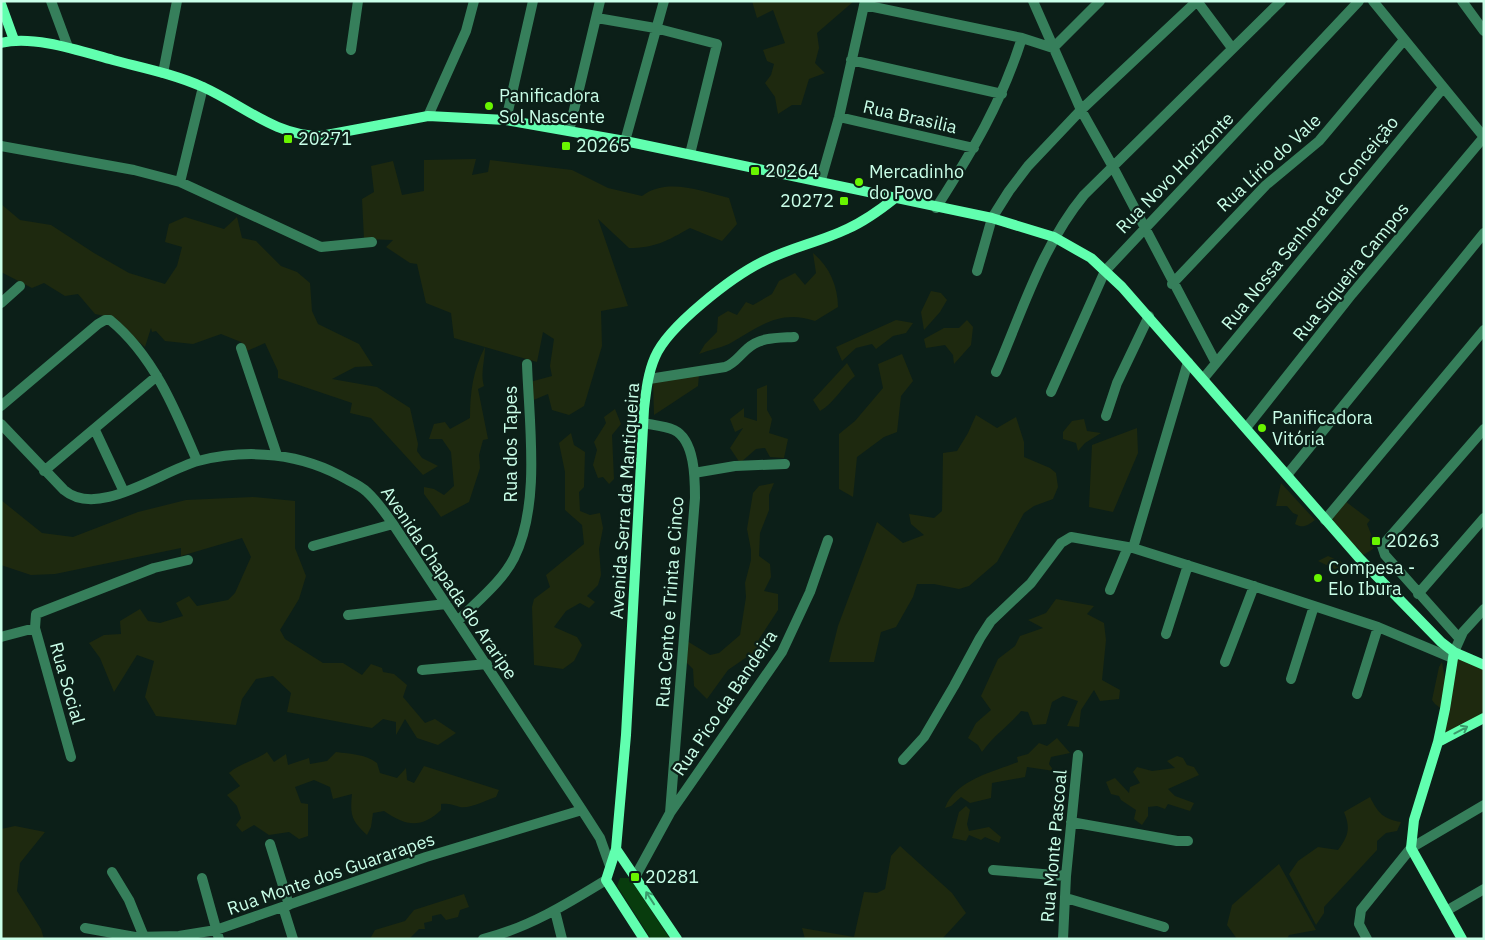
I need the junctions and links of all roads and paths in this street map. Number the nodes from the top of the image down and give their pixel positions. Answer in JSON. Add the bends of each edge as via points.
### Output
{"nodes":[{"id":1,"x":51,"y":1,"type":"edge"},
{"id":2,"x":177,"y":1,"type":"edge"},
{"id":3,"x":358,"y":1,"type":"edge"},
{"id":4,"x":474,"y":1,"type":"edge"},
{"id":5,"x":533,"y":1,"type":"edge"},
{"id":6,"x":600,"y":1,"type":"edge"},
{"id":7,"x":664,"y":1,"type":"edge"},
{"id":8,"x":1033,"y":1,"type":"edge"},
{"id":9,"x":1100,"y":1,"type":"edge"},
{"id":10,"x":1197,"y":1,"type":"edge"},
{"id":11,"x":1281,"y":1,"type":"edge"},
{"id":12,"x":1359,"y":1,"type":"edge"},
{"id":13,"x":1373,"y":1,"type":"edge"},
{"id":14,"x":1462,"y":1,"type":"edge"},
{"id":15,"x":864,"y":3,"type":"edge"},
{"id":16,"x":1,"y":4,"type":"edge"},
{"id":17,"x":597,"y":18,"type":"junction"},
{"id":18,"x":655,"y":28,"type":"junction"},
{"id":19,"x":1484,"y":31,"type":"edge"},
{"id":20,"x":1022,"y":38,"type":"junction"},
{"id":21,"x":14,"y":40,"type":"junction"},
{"id":22,"x":1404,"y":40,"type":"junction"},
{"id":23,"x":1,"y":43,"type":"edge"},
{"id":24,"x":68,"y":47,"type":"junction"},
{"id":25,"x":1054,"y":48,"type":"junction"},
{"id":26,"x":1232,"y":48,"type":"junction"},
{"id":27,"x":351,"y":50,"type":"dead end"},
{"id":28,"x":851,"y":60,"type":"junction"},
{"id":29,"x":163,"y":73,"type":"junction"},
{"id":30,"x":203,"y":87,"type":"junction"},
{"id":31,"x":1443,"y":88,"type":"junction"},
{"id":32,"x":1002,"y":94,"type":"junction"},
{"id":33,"x":1080,"y":110,"type":"junction"},
{"id":34,"x":428,"y":116,"type":"junction"},
{"id":35,"x":839,"y":118,"type":"junction"},
{"id":36,"x":506,"y":120,"type":"junction"},
{"id":37,"x":568,"y":131,"type":"junction"},
{"id":38,"x":1484,"y":137,"type":"edge"},
{"id":39,"x":625,"y":141,"type":"junction"},
{"id":40,"x":1,"y":146,"type":"edge"},
{"id":41,"x":974,"y":148,"type":"junction"},
{"id":42,"x":690,"y":154,"type":"junction"},
{"id":43,"x":1113,"y":167,"type":"junction"},
{"id":44,"x":821,"y":180,"type":"junction"},
{"id":45,"x":180,"y":182,"type":"junction"},
{"id":46,"x":895,"y":198,"type":"junction"},
{"id":47,"x":936,"y":208,"type":"junction"},
{"id":48,"x":992,"y":218,"type":"junction"},
{"id":49,"x":1145,"y":229,"type":"junction"},
{"id":50,"x":1484,"y":233,"type":"edge"},
{"id":51,"x":1054,"y":237,"type":"junction"},
{"id":52,"x":372,"y":242,"type":"dead end"},
{"id":53,"x":977,"y":271,"type":"dead end"},
{"id":54,"x":1105,"y":271,"type":"junction"},
{"id":55,"x":1172,"y":284,"type":"junction"},
{"id":56,"x":20,"y":286,"type":"dead end"},
{"id":57,"x":1,"y":303,"type":"edge"},
{"id":58,"x":1149,"y":316,"type":"junction"},
{"id":59,"x":1484,"y":330,"type":"edge"},
{"id":60,"x":794,"y":337,"type":"dead end"},
{"id":61,"x":241,"y":348,"type":"dead end"},
{"id":62,"x":1188,"y":362,"type":"junction"},
{"id":63,"x":527,"y":364,"type":"dead end"},
{"id":64,"x":1216,"y":364,"type":"junction"},
{"id":65,"x":996,"y":372,"type":"dead end"},
{"id":66,"x":157,"y":376,"type":"junction"},
{"id":67,"x":649,"y":379,"type":"junction"},
{"id":68,"x":1203,"y":379,"type":"junction"},
{"id":69,"x":1052,"y":392,"type":"dead end"},
{"id":70,"x":1,"y":406,"type":"edge"},
{"id":71,"x":1106,"y":416,"type":"dead end"},
{"id":72,"x":643,"y":423,"type":"junction"},
{"id":73,"x":1,"y":424,"type":"edge"},
{"id":74,"x":1246,"y":428,"type":"junction"},
{"id":75,"x":1484,"y":429,"type":"edge"},
{"id":76,"x":95,"y":430,"type":"junction"},
{"id":77,"x":277,"y":455,"type":"junction"},
{"id":78,"x":197,"y":461,"type":"junction"},
{"id":79,"x":785,"y":464,"type":"dead end"},
{"id":80,"x":44,"y":471,"type":"junction"},
{"id":81,"x":694,"y":473,"type":"junction"},
{"id":82,"x":1287,"y":475,"type":"junction"},
{"id":83,"x":124,"y":492,"type":"junction"},
{"id":84,"x":1484,"y":518,"type":"edge"},
{"id":85,"x":1325,"y":520,"type":"junction"},
{"id":86,"x":393,"y":524,"type":"junction"},
{"id":87,"x":828,"y":540,"type":"dead end"},
{"id":88,"x":313,"y":546,"type":"dead end"},
{"id":89,"x":1130,"y":547,"type":"junction"},
{"id":90,"x":188,"y":560,"type":"dead end"},
{"id":91,"x":1188,"y":565,"type":"junction"},
{"id":92,"x":1254,"y":586,"type":"junction"},
{"id":93,"x":1110,"y":590,"type":"dead end"},
{"id":94,"x":1418,"y":594,"type":"junction"},
{"id":95,"x":446,"y":604,"type":"junction"},
{"id":96,"x":1314,"y":606,"type":"junction"},
{"id":97,"x":1484,"y":609,"type":"edge"},
{"id":98,"x":348,"y":615,"type":"dead end"},
{"id":99,"x":458,"y":621,"type":"junction"},
{"id":100,"x":35,"y":622,"type":"junction"},
{"id":101,"x":1378,"y":627,"type":"junction"},
{"id":102,"x":1166,"y":634,"type":"dead end"},
{"id":103,"x":1,"y":637,"type":"edge"},
{"id":104,"x":1459,"y":638,"type":"junction"},
{"id":105,"x":1453,"y":655,"type":"junction"},
{"id":106,"x":1225,"y":662,"type":"dead end"},
{"id":107,"x":486,"y":664,"type":"junction"},
{"id":108,"x":1484,"y":665,"type":"edge"},
{"id":109,"x":422,"y":670,"type":"dead end"},
{"id":110,"x":1292,"y":679,"type":"dead end"},
{"id":111,"x":1357,"y":694,"type":"dead end"},
{"id":112,"x":1484,"y":718,"type":"edge"},
{"id":113,"x":1438,"y":742,"type":"junction"},
{"id":114,"x":1078,"y":755,"type":"dead end"},
{"id":115,"x":71,"y":757,"type":"dead end"},
{"id":116,"x":903,"y":760,"type":"dead end"},
{"id":117,"x":1484,"y":805,"type":"edge"},
{"id":118,"x":582,"y":810,"type":"junction"},
{"id":119,"x":670,"y":813,"type":"junction"},
{"id":120,"x":1071,"y":822,"type":"junction"},
{"id":121,"x":1188,"y":841,"type":"dead end"},
{"id":122,"x":270,"y":844,"type":"dead end"},
{"id":123,"x":1412,"y":848,"type":"junction"},
{"id":124,"x":616,"y":849,"type":"junction"},
{"id":125,"x":610,"y":866,"type":"junction"},
{"id":126,"x":993,"y":870,"type":"dead end"},
{"id":127,"x":112,"y":872,"type":"dead end"},
{"id":128,"x":636,"y":876,"type":"junction"},
{"id":129,"x":1066,"y":876,"type":"junction"},
{"id":130,"x":202,"y":878,"type":"dead end"},
{"id":131,"x":606,"y":880,"type":"junction"},
{"id":132,"x":1484,"y":889,"type":"edge"},
{"id":133,"x":1066,"y":898,"type":"junction"},
{"id":134,"x":286,"y":906,"type":"junction"},
{"id":135,"x":556,"y":911,"type":"junction"},
{"id":136,"x":1446,"y":911,"type":"junction"},
{"id":137,"x":1164,"y":927,"type":"dead end"},
{"id":138,"x":85,"y":928,"type":"dead end"},
{"id":139,"x":217,"y":934,"type":"edge"},
{"id":140,"x":138,"y":938,"type":"edge"},
{"id":141,"x":293,"y":939,"type":"edge"},
{"id":142,"x":483,"y":939,"type":"edge"},
{"id":143,"x":562,"y":939,"type":"edge"},
{"id":144,"x":644,"y":939,"type":"edge"},
{"id":145,"x":677,"y":939,"type":"edge"},
{"id":146,"x":1063,"y":939,"type":"edge"},
{"id":147,"x":1367,"y":939,"type":"edge"},
{"id":148,"x":1462,"y":939,"type":"edge"}],
"edges":[{"from":1,"to":24,"type":"street"},
{"from":2,"to":29,"type":"street"},
{"from":3,"to":27,"type":"street"},
{"from":4,"to":34,"type":"street","via":[[466,31]]},
{"from":5,"to":36,"type":"street"},
{"from":6,"to":17,"type":"street"},
{"from":7,"to":18,"type":"street"},
{"from":8,"to":25,"type":"street"},
{"from":9,"to":25,"type":"street"},
{"from":10,"to":26,"type":"street"},
{"from":10,"to":33,"type":"street"},
{"from":11,"to":26,"type":"street"},
{"from":12,"to":49,"type":"street","name":"Rua Novo Horizonte"},
{"from":13,"to":22,"type":"street"},
{"from":14,"to":19,"type":"street"},
{"from":15,"to":20,"type":"street"},
{"from":15,"to":28,"type":"street"},
{"from":16,"to":21,"type":"main road"},
{"from":17,"to":18,"type":"street"},
{"from":17,"to":37,"type":"street"},
{"from":18,"to":39,"type":"street"},
{"from":18,"to":42,"type":"street","via":[[717,44]]},
{"from":20,"to":25,"type":"street"},
{"from":20,"to":32,"type":"street"},
{"from":21,"to":23,"type":"main road"},
{"from":21,"to":24,"type":"main road"},
{"from":22,"to":31,"type":"street"},
{"from":22,"to":55,"type":"street","name":"Rua Lírio do Vale","via":[[1319,141],[1266,185]]},
{"from":24,"to":29,"type":"main road"},
{"from":25,"to":33,"type":"street"},
{"from":26,"to":43,"type":"street"},
{"from":28,"to":32,"type":"street"},
{"from":28,"to":35,"type":"street"},
{"from":29,"to":30,"type":"main road"},
{"from":30,"to":34,"type":"main road","via":[[270,125],[305,136],[347,132]]},
{"from":30,"to":45,"type":"street"},
{"from":31,"to":38,"type":"street"},
{"from":31,"to":64,"type":"street","name":"Rua Nossa Senhora da Conceição"},
{"from":32,"to":41,"type":"street"},
{"from":33,"to":43,"type":"street"},
{"from":33,"to":48,"type":"street","via":[[1028,166]]},
{"from":34,"to":36,"type":"main road"},
{"from":35,"to":41,"type":"street","name":"Rua Brasilia"},
{"from":35,"to":44,"type":"street"},
{"from":36,"to":37,"type":"main road"},
{"from":37,"to":39,"type":"main road"},
{"from":38,"to":74,"type":"street","name":"Rua Siqueira Campos","via":[[1358,287]]},
{"from":39,"to":42,"type":"main road"},
{"from":40,"to":45,"type":"street"},
{"from":41,"to":47,"type":"street"},
{"from":42,"to":44,"type":"main road"},
{"from":43,"to":49,"type":"street"},
{"from":43,"to":51,"type":"street","via":[[1084,195]]},
{"from":44,"to":46,"type":"main road"},
{"from":45,"to":52,"type":"street","via":[[321,247]]},
{"from":46,"to":47,"type":"main road"},
{"from":46,"to":67,"type":"main road","name":"Avenida Serra da Mantiqueira","via":[[847,229],[780,254],[744,273],[700,306],[671,334],[656,356]]},
{"from":47,"to":48,"type":"main road"},
{"from":48,"to":51,"type":"main road"},
{"from":48,"to":53,"type":"street"},
{"from":49,"to":54,"type":"street","name":"Rua Novo Horizonte"},
{"from":49,"to":55,"type":"street"},
{"from":50,"to":82,"type":"street"},
{"from":51,"to":54,"type":"main road","via":[[1091,258]]},
{"from":51,"to":65,"type":"street"},
{"from":54,"to":58,"type":"main road"},
{"from":54,"to":69,"type":"street","name":"Rua Novo Horizonte"},
{"from":55,"to":64,"type":"street"},
{"from":56,"to":57,"type":"street"},
{"from":58,"to":62,"type":"main road"},
{"from":58,"to":71,"type":"street"},
{"from":59,"to":85,"type":"street"},
{"from":60,"to":67,"type":"street","via":[[757,342],[731,365]]},
{"from":61,"to":77,"type":"street"},
{"from":62,"to":68,"type":"main road"},
{"from":62,"to":89,"type":"street"},
{"from":63,"to":99,"type":"street","name":"Rua dos Tapes","via":[[531,472],[525,522],[514,557],[505,571]]},
{"from":64,"to":68,"type":"street","name":"Rua Nossa Senhora da Conceição"},
{"from":66,"to":70,"type":"street","via":[[141,352],[115,324],[107,320],[98,324]]},
{"from":66,"to":76,"type":"street"},
{"from":66,"to":78,"type":"street"},
{"from":67,"to":72,"type":"main road","name":"Avenida Serra da Mantiqueira"},
{"from":68,"to":74,"type":"main road"},
{"from":72,"to":81,"type":"street","name":"Rua Cento e Trinta e Cinco","via":[[675,431],[682,436]]},
{"from":72,"to":124,"type":"main road","name":"Avenida Serra da Mantiqueira","via":[[626,735]]},
{"from":73,"to":80,"type":"street","name":"Avenida Chapada do Araripe"},
{"from":74,"to":82,"type":"main road"},
{"from":75,"to":94,"type":"street","via":[[1382,548]]},
{"from":76,"to":80,"type":"street"},
{"from":76,"to":83,"type":"street"},
{"from":77,"to":78,"type":"street","name":"Avenida Chapada do Araripe","via":[[256,453]]},
{"from":77,"to":86,"type":"street","name":"Avenida Chapada do Araripe","via":[[318,464],[366,490]]},
{"from":78,"to":83,"type":"street","name":"Avenida Chapada do Araripe"},
{"from":79,"to":81,"type":"street","via":[[735,466]]},
{"from":80,"to":83,"type":"street","name":"Avenida Chapada do Araripe","via":[[72,498],[97,499]]},
{"from":81,"to":119,"type":"street","name":"Rua Cento e Trinta e Cinco"},
{"from":82,"to":85,"type":"main road"},
{"from":84,"to":94,"type":"street"},
{"from":85,"to":105,"type":"main road"},
{"from":86,"to":88,"type":"street"},
{"from":86,"to":95,"type":"street","name":"Avenida Chapada do Araripe"},
{"from":87,"to":119,"type":"street","name":"Rua Pico da Bandeira","via":[[810,592],[782,652]]},
{"from":89,"to":91,"type":"street"},
{"from":89,"to":93,"type":"street"},
{"from":89,"to":116,"type":"street","via":[[1076,537],[1061,543],[1031,583],[991,621],[928,731]]},
{"from":90,"to":100,"type":"street","via":[[154,568],[41,612]]},
{"from":91,"to":92,"type":"street"},
{"from":91,"to":102,"type":"street"},
{"from":92,"to":96,"type":"street"},
{"from":92,"to":106,"type":"street"},
{"from":94,"to":104,"type":"street"},
{"from":95,"to":98,"type":"street"},
{"from":95,"to":99,"type":"street","name":"Avenida Chapada do Araripe"},
{"from":96,"to":101,"type":"street"},
{"from":96,"to":110,"type":"street"},
{"from":97,"to":104,"type":"street"},
{"from":99,"to":107,"type":"street","name":"Avenida Chapada do Araripe"},
{"from":100,"to":103,"type":"street"},
{"from":100,"to":115,"type":"street","name":"Rua Social"},
{"from":101,"to":105,"type":"street"},
{"from":101,"to":111,"type":"street"},
{"from":104,"to":105,"type":"street"},
{"from":105,"to":108,"type":"main road"},
{"from":105,"to":113,"type":"main road"},
{"from":107,"to":109,"type":"street"},
{"from":107,"to":118,"type":"street","name":"Avenida Chapada do Araripe"},
{"from":113,"to":112,"type":"main road","one_way":true},
{"from":113,"to":123,"type":"main road","via":[[1414,820]]},
{"from":114,"to":120,"type":"street","name":"Rua Monte Pascoal"},
{"from":117,"to":123,"type":"street"},
{"from":118,"to":125,"type":"street","name":"Avenida Chapada do Araripe","via":[[600,838]]},
{"from":118,"to":134,"type":"street","name":"Rua Monte dos Guararapes","via":[[426,857]]},
{"from":119,"to":128,"type":"street","name":"Rua Pico da Bandeira"},
{"from":120,"to":121,"type":"street"},
{"from":120,"to":129,"type":"street","name":"Rua Monte Pascoal"},
{"from":122,"to":134,"type":"street"},
{"from":123,"to":136,"type":"main road"},
{"from":123,"to":147,"type":"street","via":[[1361,910],[1359,924]]},
{"from":124,"to":125,"type":"main road"},
{"from":124,"to":128,"type":"main road"},
{"from":125,"to":131,"type":"main road"},
{"from":126,"to":129,"type":"street"},
{"from":127,"to":140,"type":"street","via":[[129,900]]},
{"from":145,"to":128,"type":"main road","one_way":true},
{"from":129,"to":133,"type":"street","name":"Rua Monte Pascoal"},
{"from":130,"to":139,"type":"street"},
{"from":131,"to":135,"type":"street"},
{"from":131,"to":144,"type":"main road"},
{"from":132,"to":136,"type":"street"},
{"from":133,"to":137,"type":"street"},
{"from":133,"to":146,"type":"street","name":"Rua Monte Pascoal"},
{"from":134,"to":139,"type":"street","name":"Rua Monte dos Guararapes"},
{"from":134,"to":141,"type":"street"},
{"from":135,"to":142,"type":"street"},
{"from":135,"to":143,"type":"street"},
{"from":136,"to":148,"type":"main road"},
{"from":138,"to":140,"type":"street","name":"Rua Monte dos Guararapes"},
{"from":139,"to":140,"type":"street","name":"Rua Monte dos Guararapes"}]}
